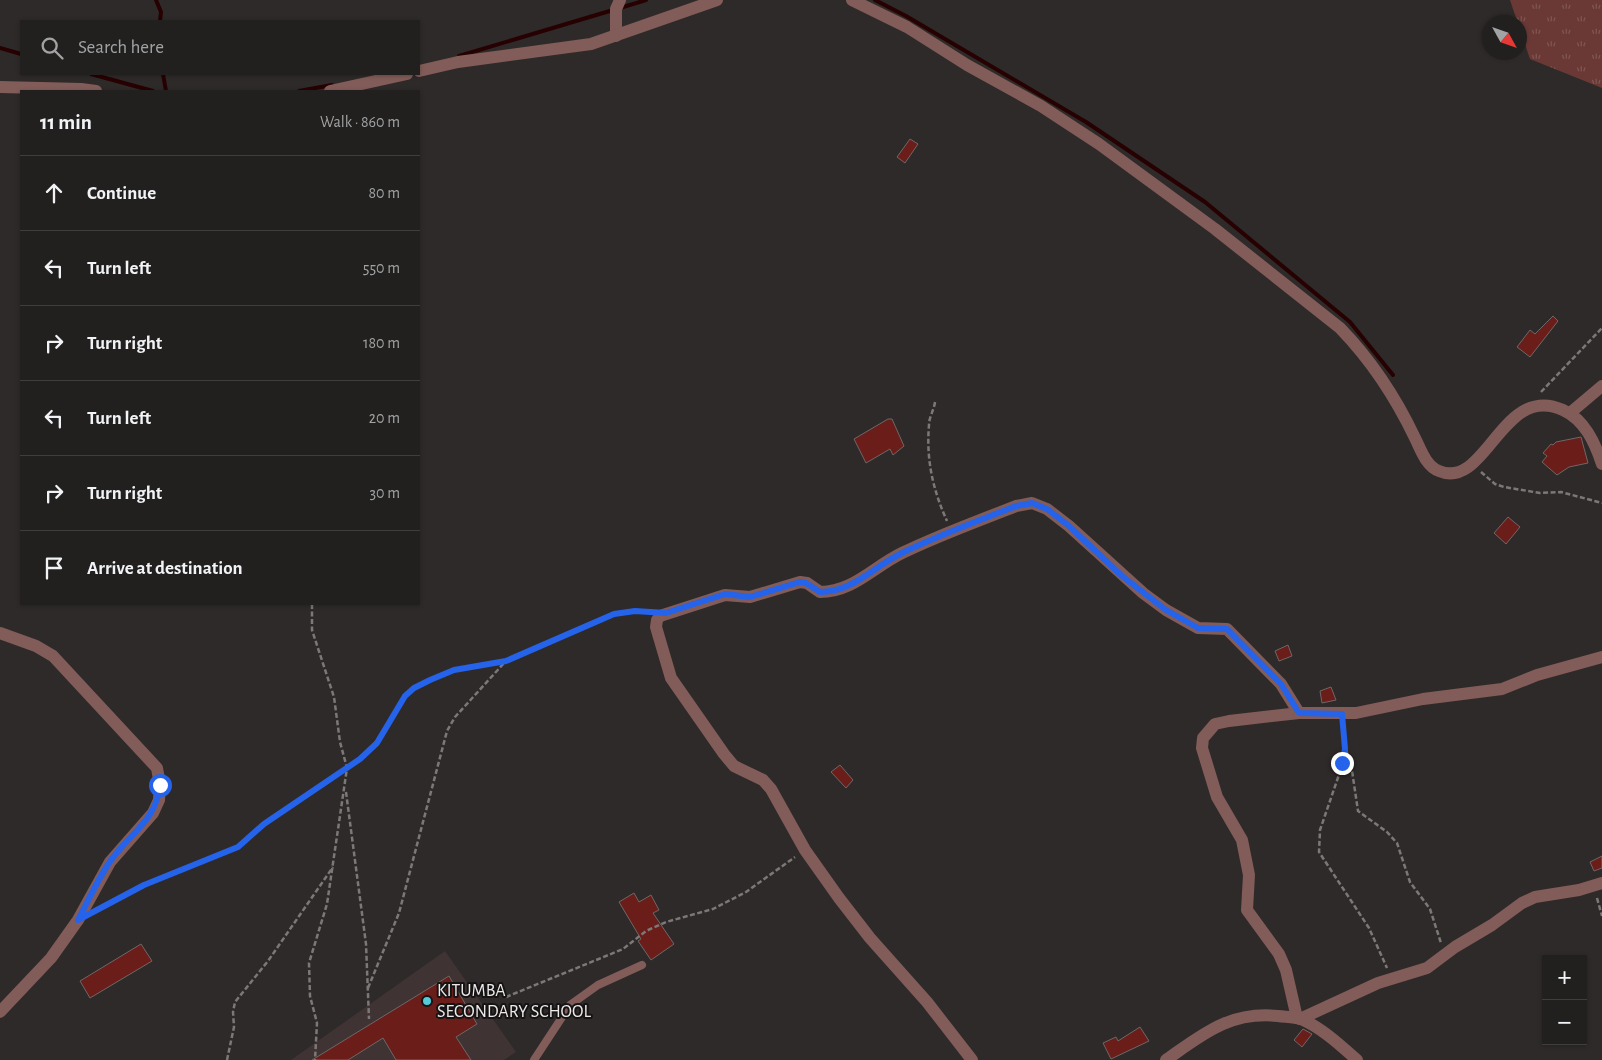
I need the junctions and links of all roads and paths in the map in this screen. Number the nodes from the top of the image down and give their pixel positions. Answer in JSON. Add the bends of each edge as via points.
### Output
{"nodes":[{"id":1,"x":620,"y":0,"type":"edge"},
{"id":2,"x":717,"y":0,"type":"edge"},
{"id":3,"x":852,"y":0,"type":"edge"},
{"id":4,"x":616,"y":36,"type":"junction"},
{"id":5,"x":420,"y":71,"type":"edge"},
{"id":6,"x":402,"y":75,"type":"edge"},
{"id":7,"x":0,"y":87,"type":"edge"},
{"id":8,"x":88,"y":90,"type":"edge"},
{"id":9,"x":335,"y":90,"type":"edge"},
{"id":10,"x":1602,"y":328,"type":"edge"},
{"id":11,"x":1602,"y":386,"type":"edge"},
{"id":12,"x":935,"y":402,"type":"dead end"},
{"id":13,"x":1527,"y":408,"type":"junction"},
{"id":14,"x":1570,"y":413,"type":"junction"},
{"id":15,"x":1602,"y":464,"type":"edge"},
{"id":16,"x":1469,"y":466,"type":"junction"},
{"id":17,"x":1602,"y":503,"type":"edge"},
{"id":18,"x":952,"y":532,"type":"junction"},
{"id":19,"x":312,"y":605,"type":"edge"},
{"id":20,"x":666,"y":613,"type":"junction"},
{"id":21,"x":0,"y":634,"type":"edge"},
{"id":22,"x":1602,"y":657,"type":"edge"},
{"id":23,"x":506,"y":661,"type":"junction"},
{"id":24,"x":1299,"y":713,"type":"junction"},
{"id":25,"x":1342,"y":714,"type":"junction"},
{"id":26,"x":1345,"y":749,"type":"junction"},
{"id":27,"x":347,"y":768,"type":"junction"},
{"id":28,"x":346,"y":788,"type":"junction"},
{"id":29,"x":805,"y":850,"type":"junction"},
{"id":30,"x":334,"y":866,"type":"junction"},
{"id":31,"x":1598,"y":885,"type":"edge"},
{"id":32,"x":1602,"y":916,"type":"edge"},
{"id":33,"x":78,"y":920,"type":"junction"},
{"id":34,"x":1445,"y":954,"type":"junction"},
{"id":35,"x":642,"y":965,"type":"dead end"},
{"id":36,"x":1390,"y":980,"type":"junction"},
{"id":37,"x":368,"y":988,"type":"junction"},
{"id":38,"x":506,"y":997,"type":"dead end"},
{"id":39,"x":0,"y":1012,"type":"edge"},
{"id":40,"x":369,"y":1019,"type":"dead end"},
{"id":41,"x":1299,"y":1019,"type":"junction"},
{"id":42,"x":227,"y":1060,"type":"edge"},
{"id":43,"x":315,"y":1060,"type":"edge"},
{"id":44,"x":534,"y":1060,"type":"edge"},
{"id":45,"x":972,"y":1060,"type":"edge"},
{"id":46,"x":1166,"y":1060,"type":"edge"},
{"id":47,"x":1357,"y":1060,"type":"edge"}],
"edges":[{"from":1,"to":4,"type":"street","via":[[616,9]]},
{"from":2,"to":4,"type":"street"},
{"from":3,"to":16,"type":"street","via":[[1041,106],[1216,230],[1340,328],[1357,346],[1400,409],[1425,460],[1437,471],[1450,475]]},
{"from":4,"to":5,"type":"street","via":[[591,44],[458,62]]},
{"from":6,"to":9,"type":"street"},
{"from":7,"to":8,"type":"street"},
{"from":10,"to":13,"type":"path"},
{"from":11,"to":14,"type":"street"},
{"from":12,"to":18,"type":"path","via":[[929,425],[931,477]]},
{"from":13,"to":14,"type":"street","via":[[1541,404]]},
{"from":13,"to":16,"type":"street"},
{"from":14,"to":15,"type":"street","via":[[1586,428]]},
{"from":16,"to":17,"type":"path","via":[[1504,487],[1540,493],[1561,492]]},
{"from":18,"to":20,"type":"street","via":[[901,553],[857,582],[837,590],[820,592],[800,582],[750,597],[725,594]]},
{"from":18,"to":24,"type":"street","via":[[1016,506],[1032,503],[1047,509],[1122,576],[1166,610],[1198,628],[1227,629],[1281,684]]},
{"from":19,"to":27,"type":"path","via":[[312,630],[334,697]]},
{"from":20,"to":23,"type":"path","via":[[635,611],[614,614]]},
{"from":20,"to":29,"type":"street","via":[[657,620],[656,627],[671,678],[729,761],[763,780],[771,789]]},
{"from":21,"to":33,"type":"street","via":[[36,646],[53,656],[157,768],[159,800],[153,813],[110,862]]},
{"from":22,"to":25,"type":"street","via":[[1536,675],[1502,689]]},
{"from":23,"to":27,"type":"path","via":[[454,670],[414,688],[405,696],[370,751]]},
{"from":23,"to":37,"type":"path","via":[[455,717],[447,731],[399,913]]},
{"from":24,"to":25,"type":"street"},
{"from":24,"to":41,"type":"street","via":[[1215,724],[1203,738],[1202,748],[1217,797],[1244,846],[1249,875],[1247,910],[1279,954]]},
{"from":25,"to":26,"type":"path"},
{"from":26,"to":34,"type":"path","via":[[1351,764],[1358,811],[1397,843],[1410,882],[1430,909]]},
{"from":26,"to":36,"type":"path","via":[[1320,830],[1319,852],[1376,940]]},
{"from":27,"to":28,"type":"path"},
{"from":27,"to":33,"type":"path","via":[[264,824],[238,847],[144,885]]},
{"from":28,"to":30,"type":"path"},
{"from":28,"to":37,"type":"path","via":[[366,944]]},
{"from":29,"to":38,"type":"path","via":[[746,892],[713,909],[666,922],[646,931],[623,949]]},
{"from":29,"to":45,"type":"street","via":[[870,938],[927,1002]]},
{"from":30,"to":42,"type":"path","via":[[268,961],[235,1002]]},
{"from":30,"to":43,"type":"path","via":[[327,904],[309,963],[310,996],[317,1023]]},
{"from":31,"to":32,"type":"path"},
{"from":31,"to":34,"type":"street","via":[[1522,902]]},
{"from":33,"to":39,"type":"street","via":[[50,958]]},
{"from":34,"to":36,"type":"street","via":[[1421,971]]},
{"from":35,"to":44,"type":"lane","via":[[598,985],[570,1005]]},
{"from":36,"to":41,"type":"street","via":[[1360,990]]},
{"from":37,"to":40,"type":"path"},
{"from":41,"to":46,"type":"street","via":[[1243,1016],[1222,1025]]},
{"from":41,"to":47,"type":"street","via":[[1335,1041]]}]}
